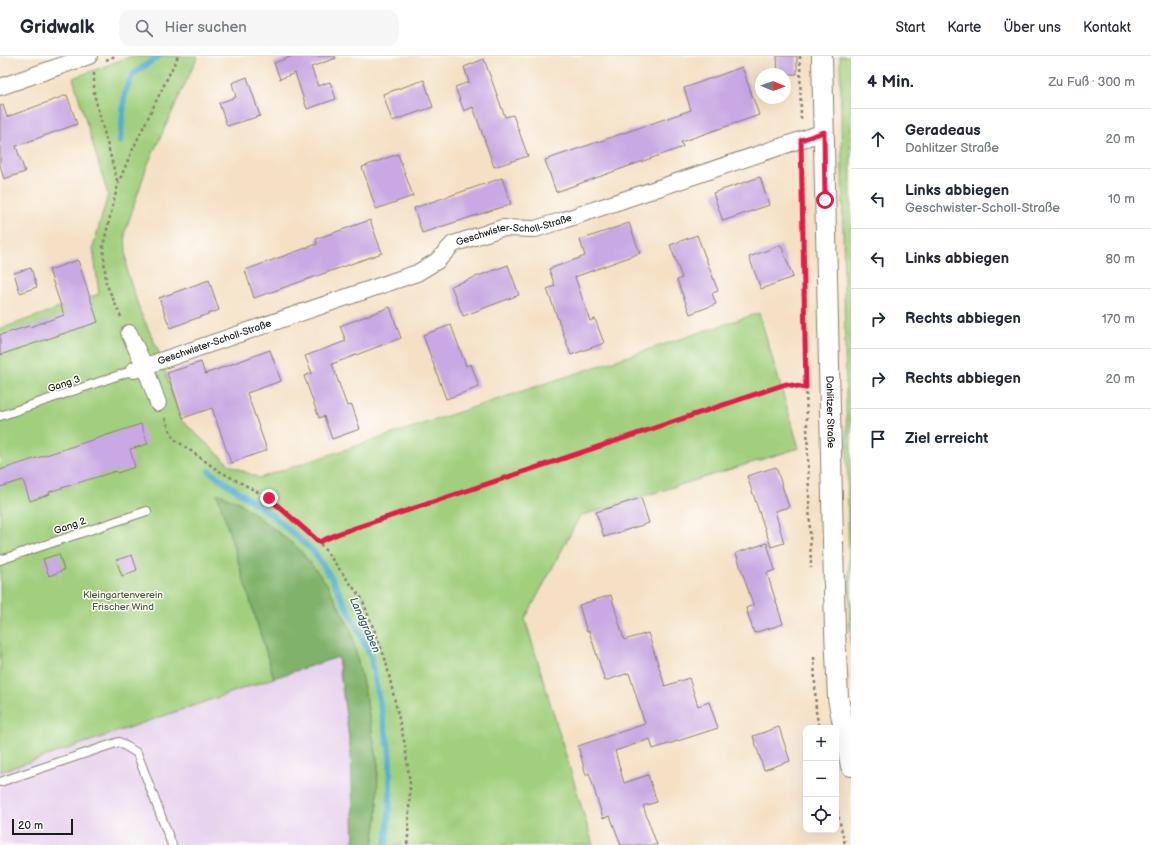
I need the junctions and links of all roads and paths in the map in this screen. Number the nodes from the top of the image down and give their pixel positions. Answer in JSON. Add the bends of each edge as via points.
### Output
{"nodes":[{"id":1,"x":89,"y":56,"type":"edge"},
{"id":2,"x":178,"y":56,"type":"edge"},
{"id":3,"x":800,"y":56,"type":"edge"},
{"id":4,"x":822,"y":56,"type":"edge"},
{"id":5,"x":94,"y":72,"type":"dead end"},
{"id":6,"x":0,"y":87,"type":"edge"},
{"id":7,"x":824,"y":132,"type":"junction"},
{"id":8,"x":801,"y":140,"type":"junction"},
{"id":9,"x":118,"y":184,"type":"junction"},
{"id":10,"x":129,"y":332,"type":"joint"},
{"id":11,"x":139,"y":369,"type":"junction"},
{"id":12,"x":806,"y":388,"type":"junction"},
{"id":13,"x":158,"y":403,"type":"joint"},
{"id":14,"x":0,"y":416,"type":"edge"},
{"id":15,"x":147,"y":511,"type":"dead end"},
{"id":16,"x":319,"y":542,"type":"junction"},
{"id":17,"x":0,"y":560,"type":"edge"},
{"id":18,"x":811,"y":569,"type":"dead end"},
{"id":19,"x":814,"y":656,"type":"dead end"},
{"id":20,"x":818,"y":725,"type":"edge"},
{"id":21,"x":851,"y":766,"type":"edge"},
{"id":22,"x":0,"y":782,"type":"edge"},
{"id":23,"x":839,"y":818,"type":"edge"},
{"id":24,"x":172,"y":845,"type":"edge"},
{"id":25,"x":407,"y":845,"type":"edge"},
{"id":26,"x":845,"y":845,"type":"edge"}],
"edges":[{"from":1,"to":6,"type":"street"},
{"from":2,"to":9,"type":"path"},
{"from":3,"to":8,"type":"path"},
{"from":4,"to":7,"type":"street","name":"Dahlitzer Straße"},
{"from":5,"to":9,"type":"path","via":[[94,94]]},
{"from":7,"to":8,"type":"street","name":"Geschwister-Scholl-Straße"},
{"from":7,"to":21,"type":"street","name":"Dahlitzer Straße","via":[[835,639],[838,698]]},
{"from":8,"to":11,"type":"street","name":"Geschwister-Scholl-Straße","via":[[535,229],[502,228],[454,244],[437,261],[417,273]]},
{"from":8,"to":12,"type":"path"},
{"from":9,"to":10,"type":"path","via":[[103,246],[106,283]]},
{"from":10,"to":11,"type":"street"},
{"from":11,"to":13,"type":"street"},
{"from":11,"to":14,"type":"lane","name":"Gang 3"},
{"from":12,"to":16,"type":"path","via":[[786,384]]},
{"from":12,"to":18,"type":"path"},
{"from":13,"to":16,"type":"path","via":[[173,438],[218,472],[269,498]]},
{"from":15,"to":17,"type":"lane","name":"Gang 2"},
{"from":16,"to":25,"type":"path","via":[[362,600],[385,658],[405,745],[410,784]]},
{"from":19,"to":20,"type":"path"},
{"from":22,"to":24,"type":"lane","via":[[119,742],[137,753]]},
{"from":23,"to":26,"type":"path"}]}
